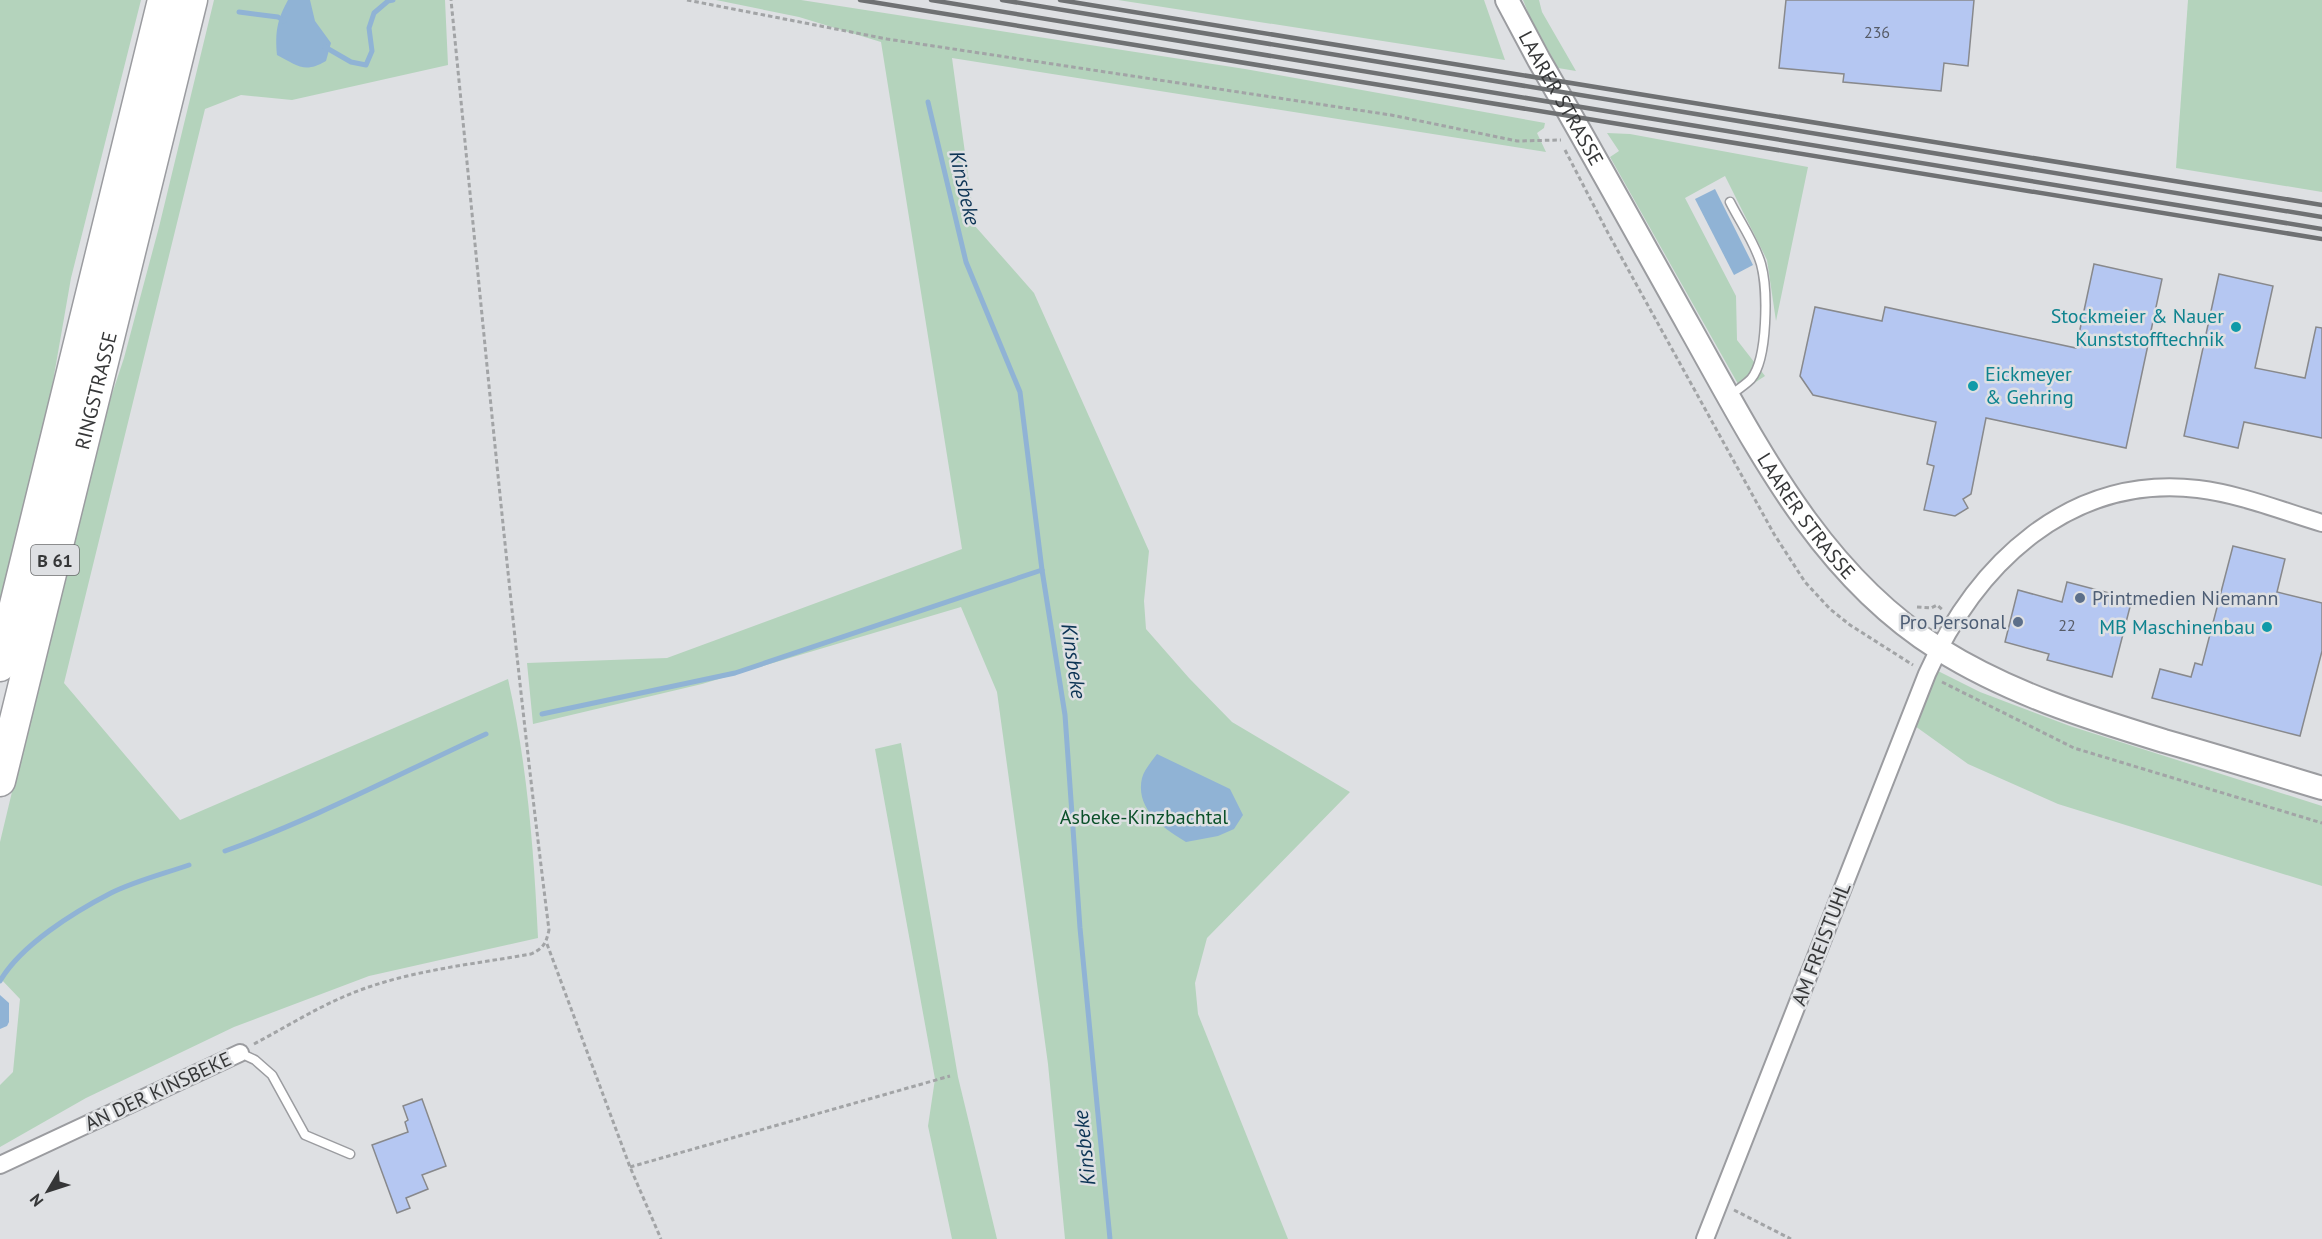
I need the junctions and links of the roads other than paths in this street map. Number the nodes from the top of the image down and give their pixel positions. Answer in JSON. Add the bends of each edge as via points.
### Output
{"nodes":[{"id":1,"x":163,"y":0,"type":"edge"},
{"id":2,"x":192,"y":0,"type":"edge"},
{"id":3,"x":1508,"y":0,"type":"edge"},
{"id":4,"x":1730,"y":202,"type":"dead end"},
{"id":5,"x":1728,"y":396,"type":"junction"},
{"id":6,"x":2322,"y":523,"type":"edge"},
{"id":7,"x":1938,"y":649,"type":"junction"},
{"id":8,"x":0,"y":666,"type":"edge"},
{"id":9,"x":0,"y":781,"type":"edge"},
{"id":10,"x":2322,"y":788,"type":"edge"},
{"id":11,"x":240,"y":1053,"type":"joint"},
{"id":12,"x":350,"y":1154,"type":"dead end"},
{"id":13,"x":0,"y":1165,"type":"edge"},
{"id":14,"x":1705,"y":1239,"type":"edge"}],
"edges":[{"from":1,"to":8,"type":"highway","name":"RINGSTRASSE","number":"B 61"},
{"from":2,"to":9,"type":"highway","name":"RINGSTRASSE","number":"B 61"},
{"from":3,"to":5,"type":"main road","name":"LAARER STRASSE"},
{"from":4,"to":5,"type":"lane","via":[[1761,264],[1765,323],[1762,351],[1752,378]]},
{"from":5,"to":7,"type":"main road","name":"LAARER STRASSE","via":[[1768,467],[1821,541],[1865,590]]},
{"from":6,"to":7,"type":"street","name":"AM FREISTUHL","via":[[2198,489],[2149,489],[2098,501],[2069,511],[2038,529],[2007,554],[1954,620]]},
{"from":7,"to":10,"type":"main road","name":"LAARER STRASSE","via":[[2000,682],[2083,716]]},
{"from":7,"to":14,"type":"street","name":"AM FREISTUHL"},
{"from":11,"to":12,"type":"lane","name":"AN DER KINSBEKE","via":[[272,1075],[306,1135]]},
{"from":11,"to":13,"type":"street","name":"AN DER KINSBEKE"}]}
